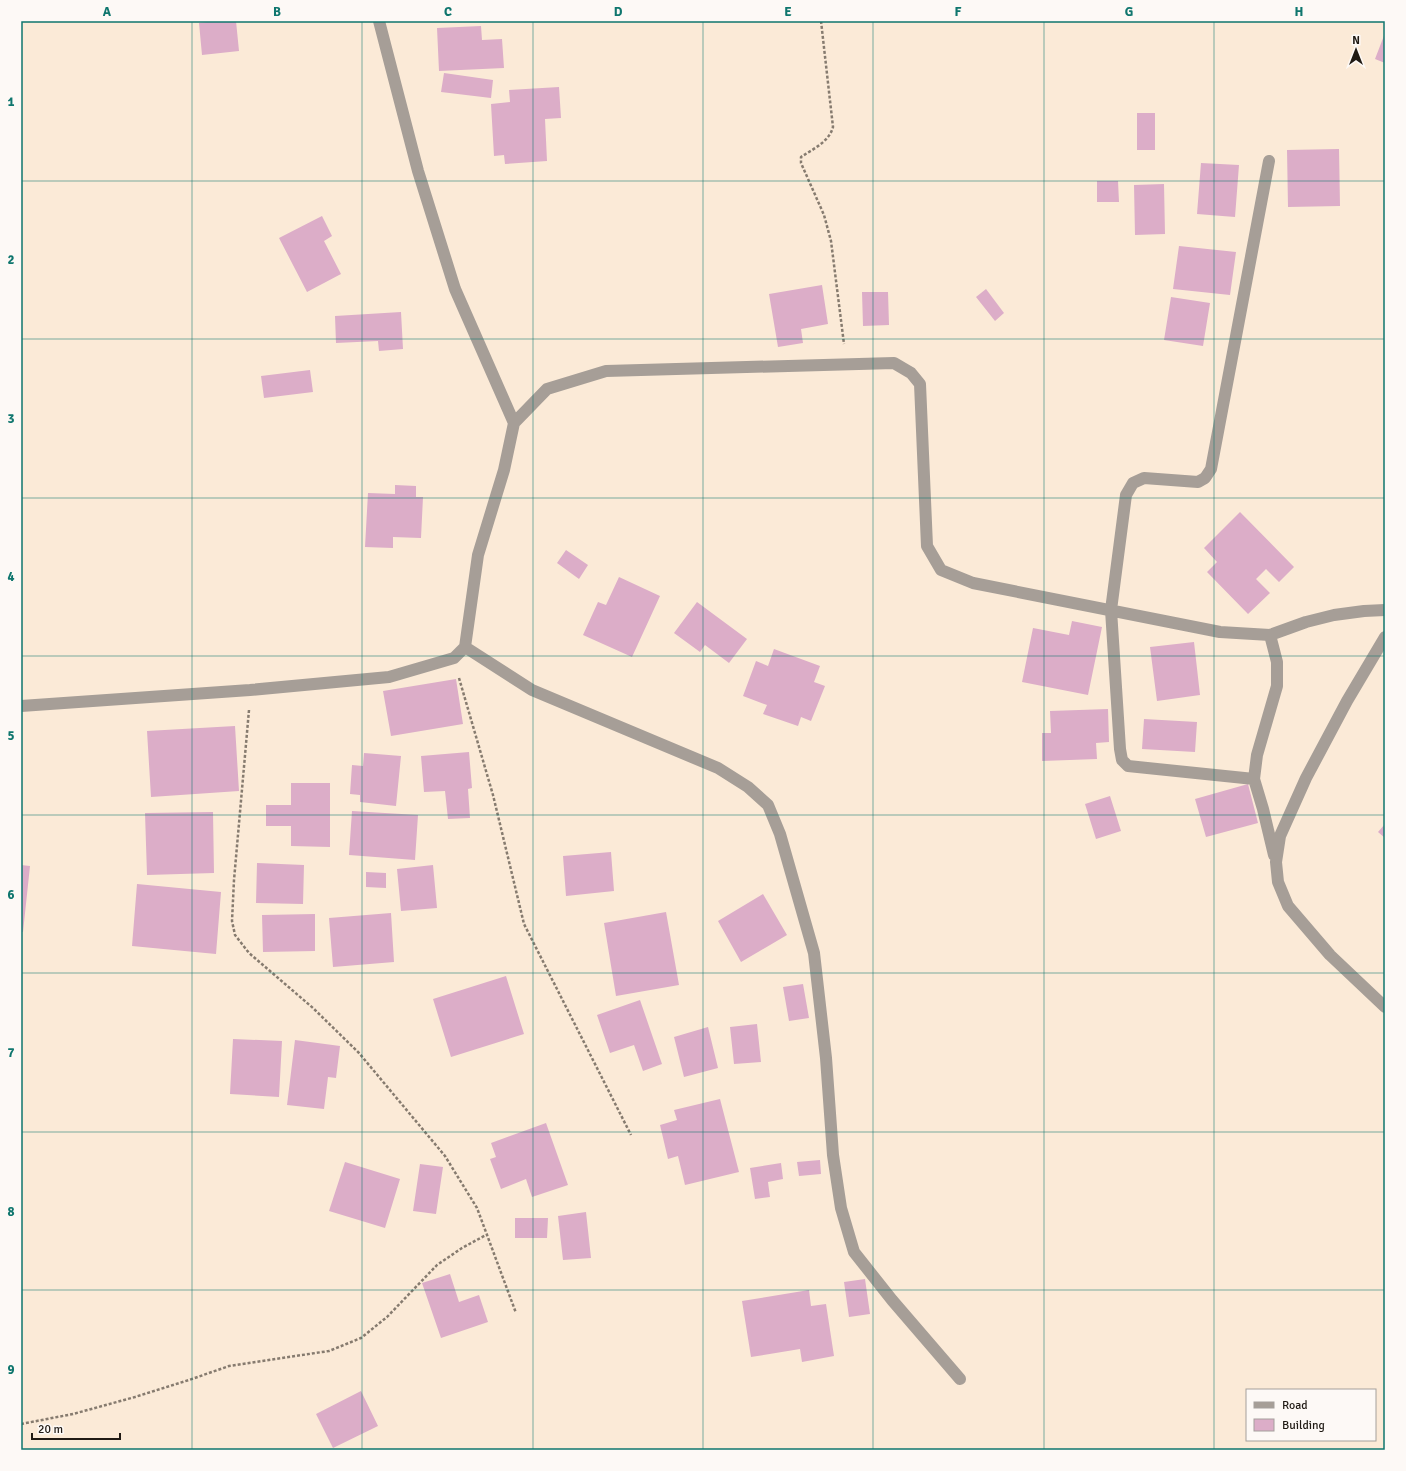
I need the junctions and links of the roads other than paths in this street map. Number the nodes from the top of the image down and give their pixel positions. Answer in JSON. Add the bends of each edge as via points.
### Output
{"nodes":[{"id":1,"x":379,"y":21,"type":"edge"},
{"id":2,"x":1269,"y":161,"type":"dead end"},
{"id":3,"x":514,"y":423,"type":"junction"},
{"id":4,"x":1111,"y":610,"type":"junction"},
{"id":5,"x":1385,"y":610,"type":"edge"},
{"id":6,"x":1270,"y":635,"type":"junction"},
{"id":7,"x":1385,"y":637,"type":"edge"},
{"id":8,"x":465,"y":648,"type":"junction"},
{"id":9,"x":21,"y":706,"type":"edge"},
{"id":10,"x":1254,"y":779,"type":"junction"},
{"id":11,"x":1276,"y":862,"type":"junction"},
{"id":12,"x":1385,"y":1007,"type":"edge"},
{"id":13,"x":960,"y":1379,"type":"dead end"}],
"edges":[{"from":1,"to":3,"type":"street","via":[[418,171],[455,289]]},
{"from":2,"to":4,"type":"street","via":[[1211,468],[1205,478],[1198,482],[1144,478],[1133,483],[1126,495]]},
{"from":3,"to":4,"type":"street","via":[[547,389],[606,371],[894,363],[911,373],[920,384],[927,546],[941,570],[973,583]]},
{"from":3,"to":8,"type":"street","via":[[504,470],[478,555]]},
{"from":4,"to":6,"type":"street","via":[[1220,632]]},
{"from":4,"to":10,"type":"street","via":[[1122,760],[1128,766]]},
{"from":5,"to":6,"type":"street","via":[[1334,615]]},
{"from":6,"to":10,"type":"street","via":[[1277,662],[1277,686],[1257,754]]},
{"from":7,"to":11,"type":"street","via":[[1306,778],[1280,836]]},
{"from":8,"to":9,"type":"street","via":[[454,658],[389,677],[250,690]]},
{"from":8,"to":13,"type":"street","via":[[532,690],[718,768],[748,787],[768,805],[780,834],[814,954],[826,1058],[833,1155],[841,1208],[854,1252]]},
{"from":10,"to":11,"type":"street"},
{"from":11,"to":12,"type":"street","via":[[1278,882],[1288,906],[1330,955]]}]}
